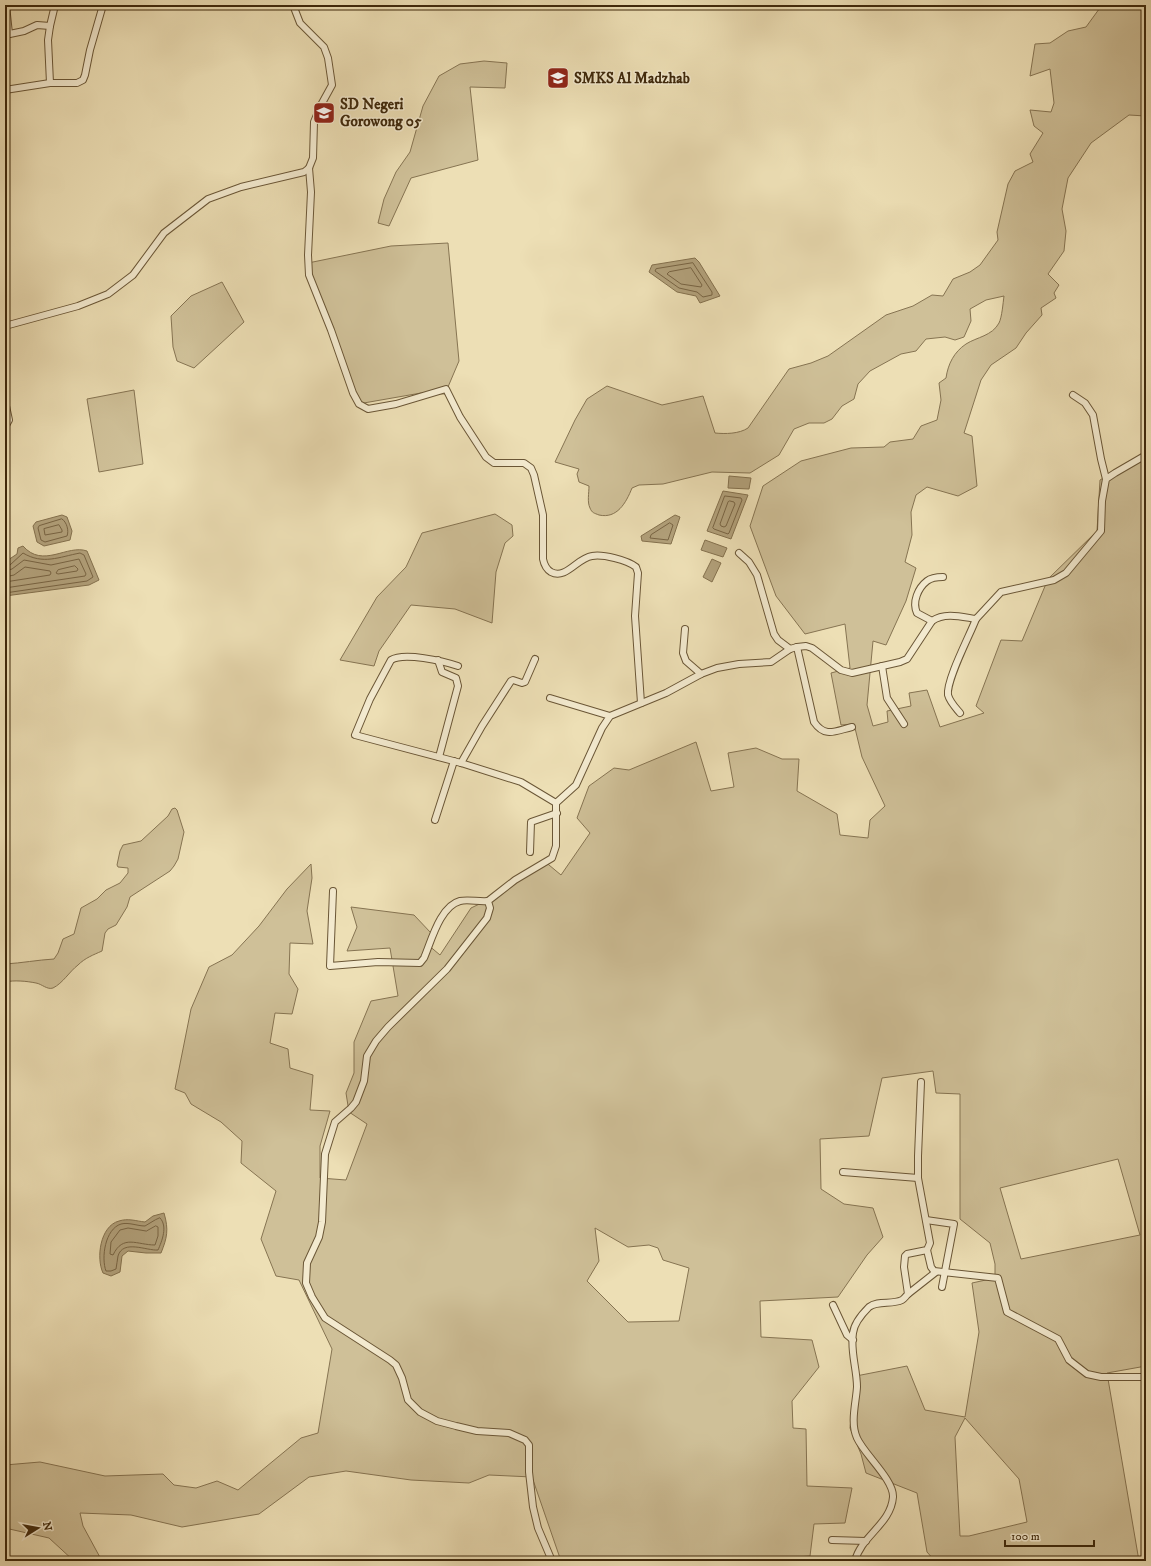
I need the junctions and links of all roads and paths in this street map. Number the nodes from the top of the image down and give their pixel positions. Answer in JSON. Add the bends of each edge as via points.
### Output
{"nodes":[{"id":1,"x":6,"y":5,"type":"edge"},
{"id":2,"x":55,"y":5,"type":"edge"},
{"id":3,"x":103,"y":5,"type":"edge"},
{"id":4,"x":293,"y":5,"type":"edge"},
{"id":5,"x":50,"y":26,"type":"junction"},
{"id":6,"x":7,"y":34,"type":"edge"},
{"id":7,"x":50,"y":83,"type":"junction"},
{"id":8,"x":5,"y":90,"type":"edge"},
{"id":9,"x":310,"y":168,"type":"junction"},
{"id":10,"x":5,"y":326,"type":"edge"},
{"id":11,"x":1073,"y":395,"type":"dead end"},
{"id":12,"x":5,"y":401,"type":"edge"},
{"id":13,"x":5,"y":427,"type":"edge"},
{"id":14,"x":1146,"y":455,"type":"edge"},
{"id":15,"x":1106,"y":480,"type":"junction"},
{"id":16,"x":738,"y":553,"type":"dead end"},
{"id":17,"x":944,"y":577,"type":"dead end"},
{"id":18,"x":976,"y":619,"type":"junction"},
{"id":19,"x":932,"y":621,"type":"junction"},
{"id":20,"x":685,"y":628,"type":"dead end"},
{"id":21,"x":797,"y":647,"type":"junction"},
{"id":22,"x":790,"y":649,"type":"junction"},
{"id":23,"x":535,"y":659,"type":"dead end"},
{"id":24,"x":438,"y":660,"type":"junction"},
{"id":25,"x":458,"y":666,"type":"dead end"},
{"id":26,"x":882,"y":666,"type":"junction"},
{"id":27,"x":701,"y":674,"type":"junction"},
{"id":28,"x":550,"y":698,"type":"dead end"},
{"id":29,"x":641,"y":703,"type":"junction"},
{"id":30,"x":960,"y":713,"type":"dead end"},
{"id":31,"x":610,"y":716,"type":"junction"},
{"id":32,"x":904,"y":724,"type":"dead end"},
{"id":33,"x":852,"y":727,"type":"dead end"},
{"id":34,"x":439,"y":757,"type":"junction"},
{"id":35,"x":454,"y":761,"type":"junction"},
{"id":36,"x":461,"y":763,"type":"junction"},
{"id":37,"x":556,"y":803,"type":"junction"},
{"id":38,"x":557,"y":813,"type":"junction"},
{"id":39,"x":435,"y":820,"type":"dead end"},
{"id":40,"x":530,"y":852,"type":"dead end"},
{"id":41,"x":333,"y":890,"type":"dead end"},
{"id":42,"x":488,"y":901,"type":"junction"},
{"id":43,"x":921,"y":1082,"type":"dead end"},
{"id":44,"x":843,"y":1172,"type":"dead end"},
{"id":45,"x":918,"y":1178,"type":"junction"},
{"id":46,"x":926,"y":1220,"type":"junction"},
{"id":47,"x":927,"y":1250,"type":"junction"},
{"id":48,"x":936,"y":1272,"type":"junction"},
{"id":49,"x":945,"y":1273,"type":"junction"},
{"id":50,"x":942,"y":1287,"type":"dead end"},
{"id":51,"x":908,"y":1294,"type":"junction"},
{"id":52,"x":833,"y":1305,"type":"dead end"},
{"id":53,"x":853,"y":1340,"type":"junction"},
{"id":54,"x":1146,"y":1377,"type":"edge"},
{"id":55,"x":832,"y":1540,"type":"dead end"},
{"id":56,"x":866,"y":1541,"type":"junction"},
{"id":57,"x":548,"y":1558,"type":"edge"},
{"id":58,"x":552,"y":1561,"type":"edge"},
{"id":59,"x":855,"y":1561,"type":"edge"}],
"edges":[{"from":1,"to":6,"type":"street"},
{"from":2,"to":5,"type":"street"},
{"from":3,"to":7,"type":"street","via":[[83,80],[77,83]]},
{"from":4,"to":9,"type":"street","via":[[300,23],[324,47],[332,85],[314,122],[313,158]]},
{"from":5,"to":6,"type":"street","via":[[37,25],[24,31]]},
{"from":5,"to":7,"type":"street"},
{"from":7,"to":8,"type":"street"},
{"from":9,"to":10,"type":"street","via":[[304,172],[242,187],[208,199],[164,233],[133,275],[108,294],[78,306]]},
{"from":9,"to":29,"type":"street","via":[[312,192],[309,275],[352,393],[359,404],[368,409],[396,404],[446,389],[486,457],[494,463],[524,463],[531,468],[544,515],[544,565],[548,571],[561,574],[584,558],[592,556],[624,561],[636,567],[636,623]]},
{"from":11,"to":15,"type":"street","via":[[1085,403],[1093,415]]},
{"from":12,"to":13,"type":"street","via":[[9,420]]},
{"from":14,"to":15,"type":"street"},
{"from":15,"to":18,"type":"street","via":[[1101,531],[1066,573],[1054,580],[1001,592]]},
{"from":16,"to":22,"type":"street","via":[[757,574],[774,634]]},
{"from":17,"to":19,"type":"street","via":[[927,581],[914,602],[916,613]]},
{"from":18,"to":19,"type":"street","via":[[945,616]]},
{"from":18,"to":30,"type":"street","via":[[952,674],[948,691],[951,701]]},
{"from":19,"to":26,"type":"street","via":[[906,659]]},
{"from":20,"to":27,"type":"street","via":[[683,653],[686,661]]},
{"from":21,"to":22,"type":"street"},
{"from":21,"to":26,"type":"street","via":[[812,648],[847,673]]},
{"from":21,"to":33,"type":"street","via":[[814,722],[819,730],[825,732]]},
{"from":22,"to":27,"type":"street","via":[[771,662],[739,664]]},
{"from":23,"to":36,"type":"street","via":[[525,682],[511,681]]},
{"from":24,"to":25,"type":"street"},
{"from":24,"to":34,"type":"street","via":[[442,672],[456,678],[458,686]]},
{"from":24,"to":34,"type":"street","via":[[400,656],[391,660],[370,699],[355,735]]},
{"from":26,"to":32,"type":"street","via":[[887,698]]},
{"from":27,"to":29,"type":"street"},
{"from":28,"to":31,"type":"street"},
{"from":29,"to":31,"type":"street"},
{"from":31,"to":37,"type":"street","via":[[576,785]]},
{"from":34,"to":35,"type":"street"},
{"from":35,"to":36,"type":"street"},
{"from":35,"to":39,"type":"street"},
{"from":36,"to":37,"type":"street","via":[[521,782]]},
{"from":37,"to":38,"type":"street"},
{"from":38,"to":40,"type":"street","via":[[531,822]]},
{"from":38,"to":42,"type":"street","via":[[556,846],[552,858],[515,880]]},
{"from":41,"to":42,"type":"street","via":[[330,966],[378,962],[420,963],[440,918],[453,903],[464,900]]},
{"from":42,"to":57,"type":"street","via":[[490,908],[487,918],[447,969],[376,1041],[367,1056],[364,1081],[356,1102],[335,1122],[324,1154],[323,1211],[319,1237],[307,1263],[306,1283],[325,1318],[396,1365],[408,1400],[420,1412],[456,1426],[477,1431],[509,1433],[525,1440],[529,1445],[533,1507]]},
{"from":43,"to":45,"type":"street"},
{"from":44,"to":45,"type":"street"},
{"from":45,"to":46,"type":"street"},
{"from":46,"to":47,"type":"street","via":[[930,1243]]},
{"from":46,"to":49,"type":"street","via":[[954,1224]]},
{"from":47,"to":48,"type":"street","via":[[931,1267]]},
{"from":47,"to":51,"type":"street","via":[[905,1256]]},
{"from":48,"to":49,"type":"street"},
{"from":48,"to":51,"type":"street"},
{"from":49,"to":50,"type":"street"},
{"from":49,"to":54,"type":"street","via":[[998,1278],[1007,1312],[1058,1339],[1069,1360],[1087,1374],[1101,1378]]},
{"from":51,"to":53,"type":"street","via":[[902,1300],[875,1304],[869,1308],[855,1327]]},
{"from":52,"to":53,"type":"street","via":[[847,1335]]},
{"from":53,"to":56,"type":"street","via":[[857,1385],[855,1432],[862,1446],[886,1478],[893,1496],[889,1512]]},
{"from":55,"to":56,"type":"street"},
{"from":56,"to":59,"type":"street"},
{"from":57,"to":58,"type":"street"}]}
